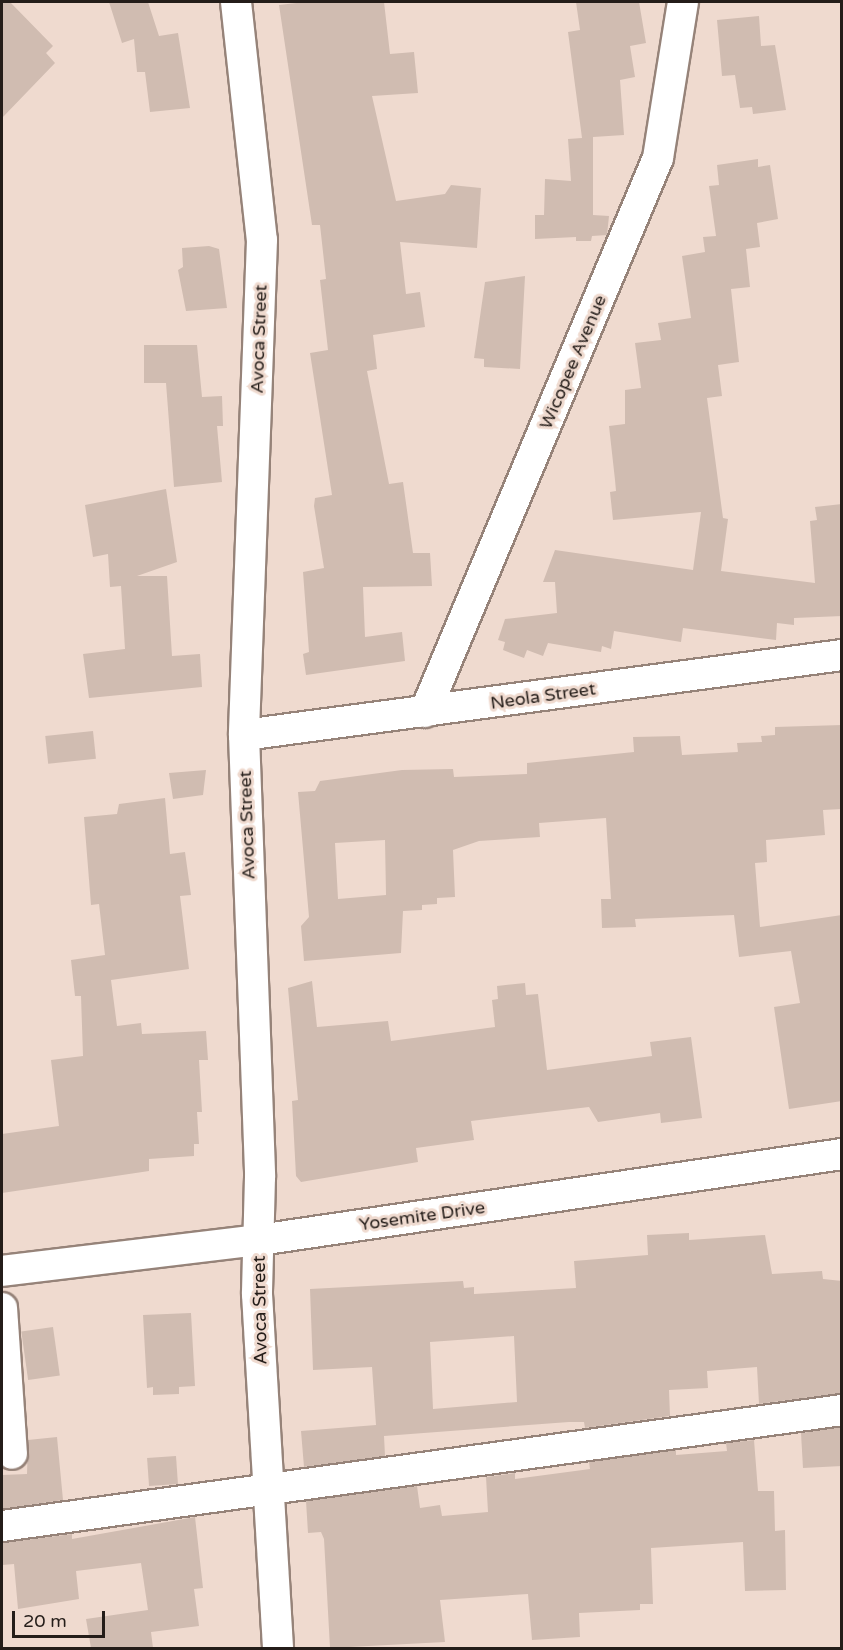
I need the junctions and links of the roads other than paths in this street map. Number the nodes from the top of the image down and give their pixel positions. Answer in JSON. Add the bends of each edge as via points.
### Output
{"nodes":[{"id":1,"x":236,"y":2,"type":"edge"},
{"id":2,"x":683,"y":2,"type":"edge"},
{"id":3,"x":842,"y":655,"type":"edge"},
{"id":4,"x":425,"y":712,"type":"junction"},
{"id":5,"x":244,"y":735,"type":"junction"},
{"id":6,"x":842,"y":1155,"type":"edge"},
{"id":7,"x":259,"y":1240,"type":"junction"},
{"id":8,"x":2,"y":1271,"type":"edge"},
{"id":9,"x":2,"y":1308,"type":"edge"},
{"id":10,"x":842,"y":1410,"type":"edge"},
{"id":11,"x":12,"y":1454,"type":"dead end"},
{"id":12,"x":267,"y":1487,"type":"junction"},
{"id":13,"x":2,"y":1526,"type":"edge"},
{"id":14,"x":278,"y":1648,"type":"edge"}],
"edges":[{"from":1,"to":5,"type":"street","name":"Avoca Street","via":[[262,240]]},
{"from":2,"to":4,"type":"street","name":"Wicopee Avenue","via":[[658,158]]},
{"from":3,"to":4,"type":"street","name":"Neola Street"},
{"from":4,"to":5,"type":"street","name":"Neola Street"},
{"from":5,"to":7,"type":"street","name":"Avoca Street"},
{"from":6,"to":7,"type":"street","name":"Yosemite Drive"},
{"from":7,"to":8,"type":"street","name":"Yosemite Drive"},
{"from":7,"to":12,"type":"street","name":"Avoca Street","via":[[257,1294]]},
{"from":9,"to":11,"type":"street"},
{"from":10,"to":12,"type":"street"},
{"from":12,"to":13,"type":"street"},
{"from":12,"to":14,"type":"street","name":"Avoca Street"}]}
